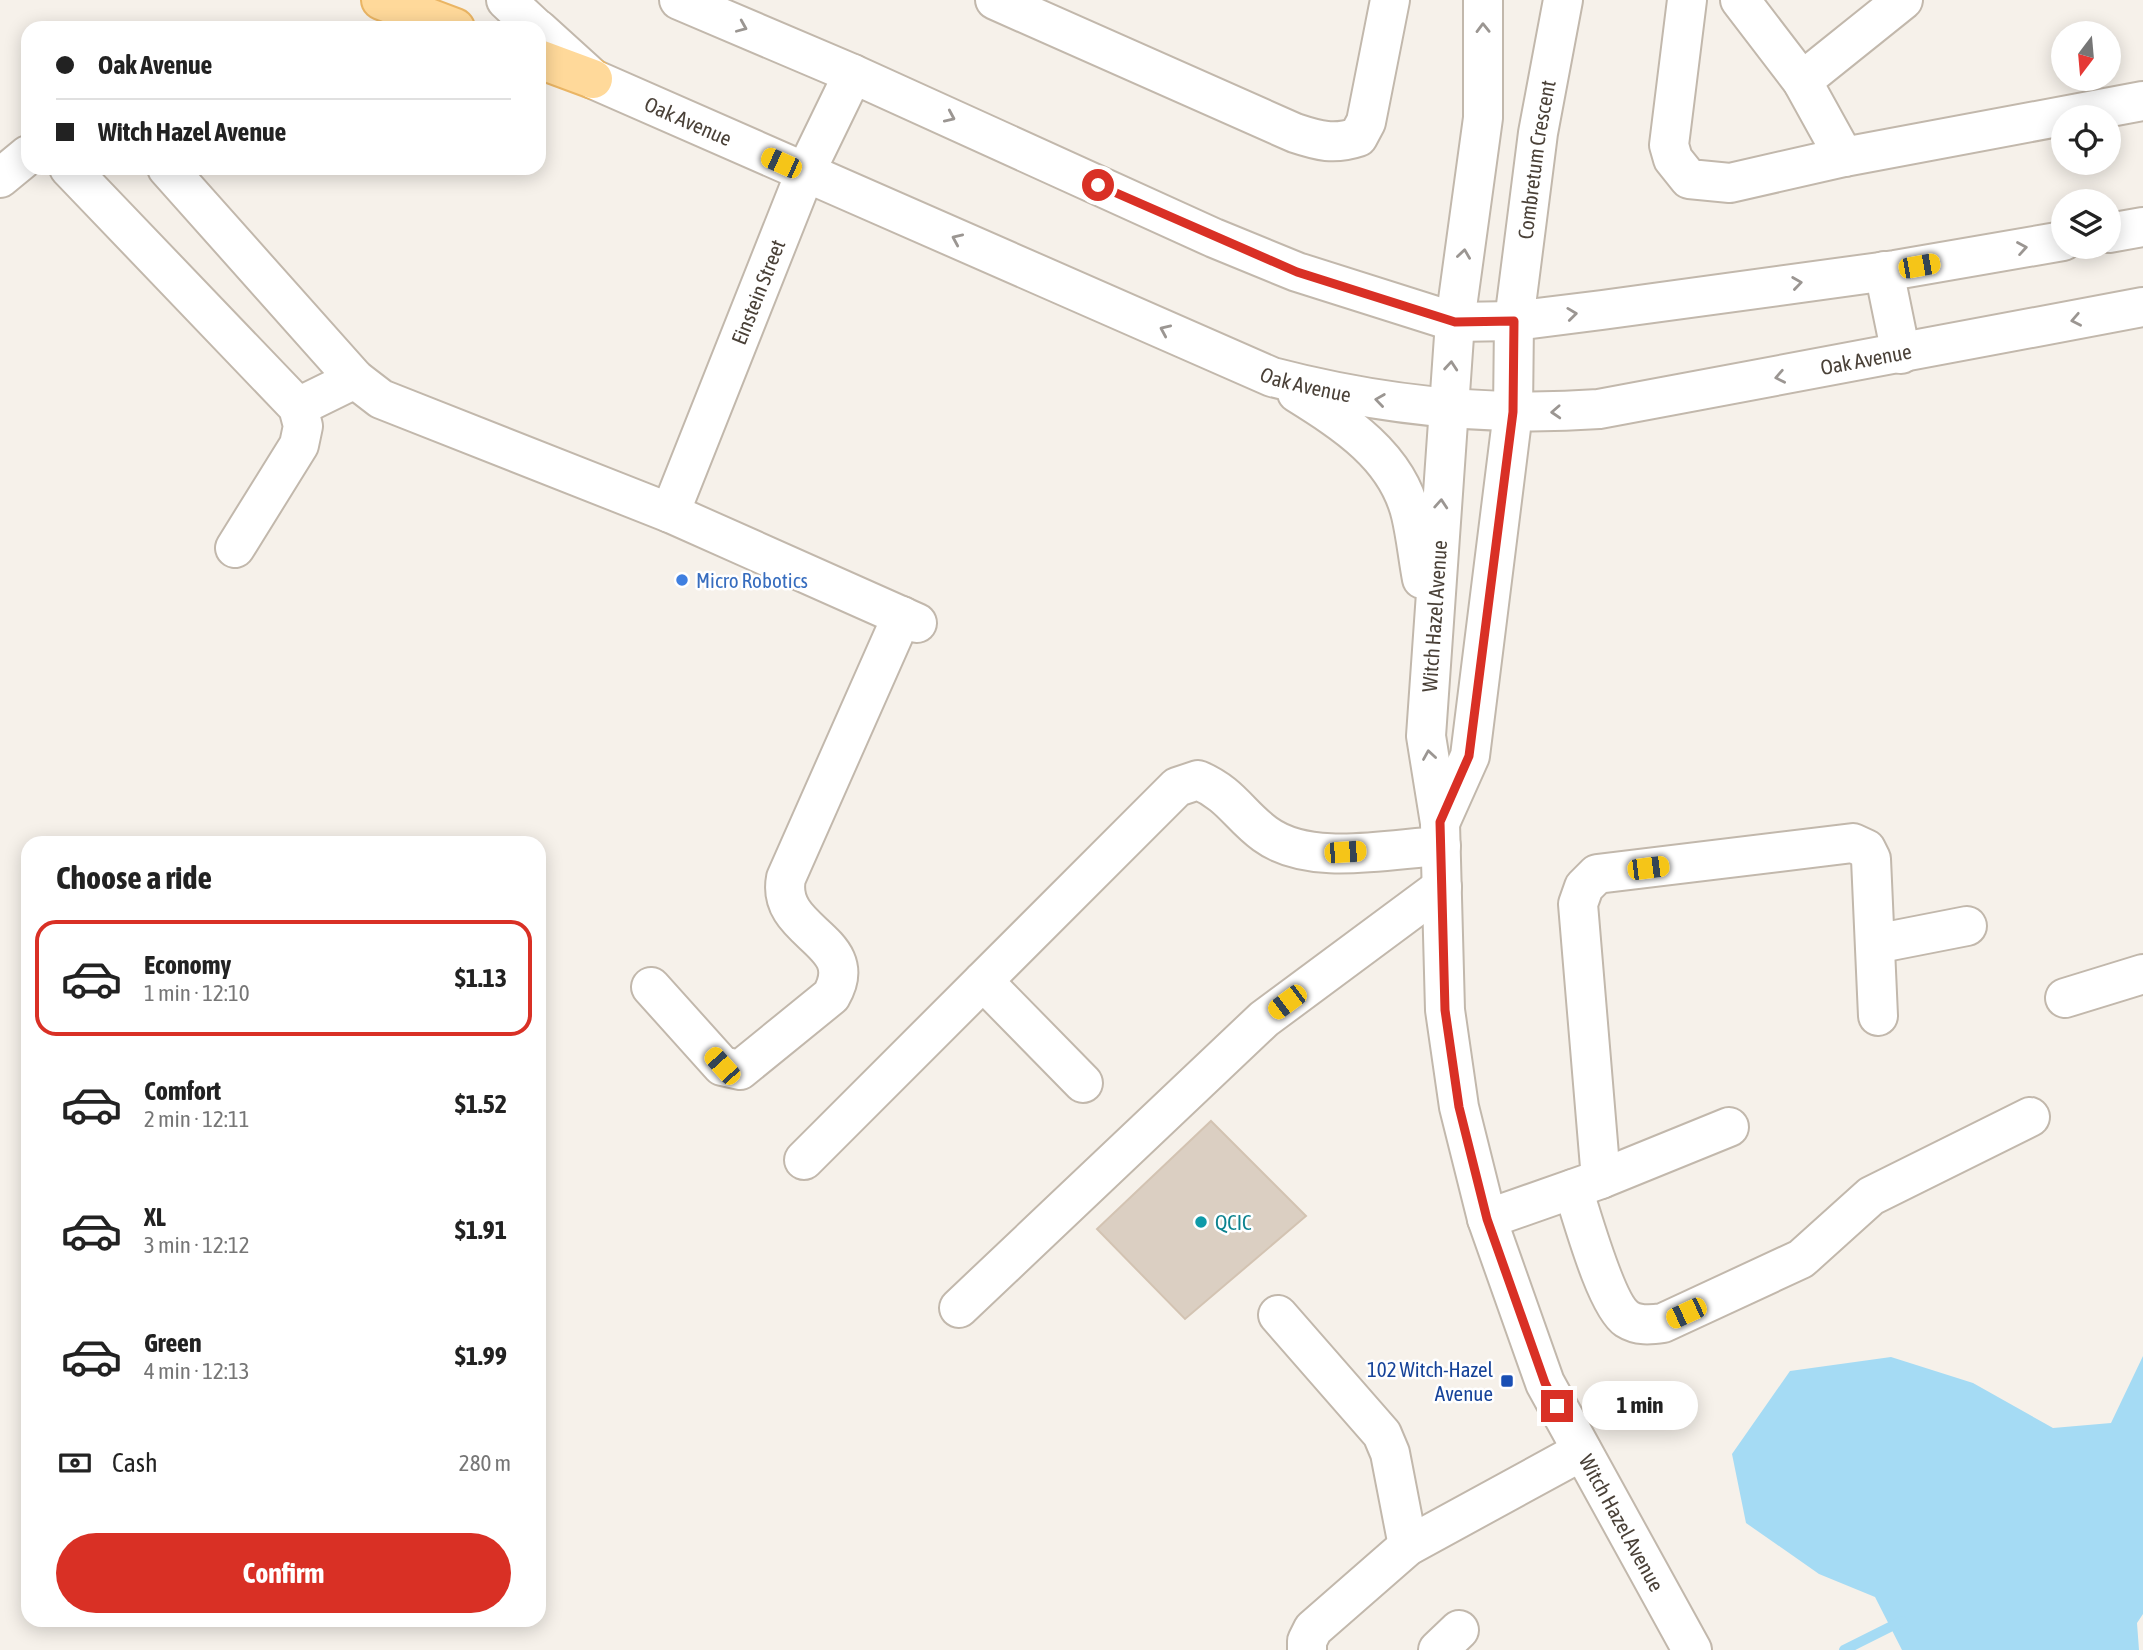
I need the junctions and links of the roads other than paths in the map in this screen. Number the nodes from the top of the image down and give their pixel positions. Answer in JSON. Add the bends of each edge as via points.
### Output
{"nodes":[{"id":1,"x":380,"y":0,"type":"edge"},
{"id":2,"x":506,"y":0,"type":"edge"},
{"id":3,"x":679,"y":0,"type":"edge"},
{"id":4,"x":995,"y":0,"type":"edge"},
{"id":5,"x":1390,"y":0,"type":"edge"},
{"id":6,"x":1483,"y":0,"type":"edge"},
{"id":7,"x":1563,"y":0,"type":"edge"},
{"id":8,"x":1687,"y":0,"type":"edge"},
{"id":9,"x":1740,"y":0,"type":"edge"},
{"id":10,"x":1903,"y":0,"type":"edge"},
{"id":11,"x":437,"y":21,"type":"edge"},
{"id":12,"x":529,"y":21,"type":"edge"},
{"id":13,"x":546,"y":36,"type":"edge"},
{"id":14,"x":546,"y":62,"type":"edge"},
{"id":15,"x":853,"y":74,"type":"junction"},
{"id":16,"x":593,"y":79,"type":"junction"},
{"id":17,"x":1802,"y":81,"type":"junction"},
{"id":18,"x":2143,"y":101,"type":"edge"},
{"id":19,"x":1844,"y":157,"type":"junction"},
{"id":20,"x":21,"y":161,"type":"edge"},
{"id":21,"x":805,"y":173,"type":"junction"},
{"id":22,"x":76,"y":175,"type":"edge"},
{"id":23,"x":173,"y":175,"type":"edge"},
{"id":24,"x":0,"y":178,"type":"edge"},
{"id":25,"x":2143,"y":227,"type":"edge"},
{"id":26,"x":2121,"y":231,"type":"edge"},
{"id":27,"x":2051,"y":243,"type":"edge"},
{"id":28,"x":1884,"y":271,"type":"junction"},
{"id":29,"x":2143,"y":307,"type":"edge"},
{"id":30,"x":1514,"y":321,"type":"junction"},
{"id":31,"x":1455,"y":322,"type":"junction"},
{"id":32,"x":1901,"y":354,"type":"junction"},
{"id":33,"x":1272,"y":377,"type":"junction"},
{"id":34,"x":368,"y":389,"type":"junction"},
{"id":35,"x":298,"y":407,"type":"junction"},
{"id":36,"x":1448,"y":409,"type":"junction"},
{"id":37,"x":1513,"y":412,"type":"junction"},
{"id":38,"x":670,"y":513,"type":"junction"},
{"id":39,"x":235,"y":548,"type":"dead end"},
{"id":40,"x":1432,"y":640,"type":"junction"},
{"id":41,"x":1441,"y":834,"type":"junction"},
{"id":42,"x":1442,"y":887,"type":"junction"},
{"id":43,"x":1967,"y":926,"type":"dead end"},
{"id":44,"x":1875,"y":944,"type":"junction"},
{"id":45,"x":2143,"y":974,"type":"edge"},
{"id":46,"x":983,"y":981,"type":"junction"},
{"id":47,"x":651,"y":987,"type":"dead end"},
{"id":48,"x":2065,"y":998,"type":"dead end"},
{"id":49,"x":1878,"y":1016,"type":"dead end"},
{"id":50,"x":1083,"y":1083,"type":"dead end"},
{"id":51,"x":2030,"y":1117,"type":"dead end"},
{"id":52,"x":1729,"y":1127,"type":"dead end"},
{"id":53,"x":804,"y":1160,"type":"dead end"},
{"id":54,"x":1587,"y":1184,"type":"junction"},
{"id":55,"x":1487,"y":1219,"type":"junction"},
{"id":56,"x":959,"y":1308,"type":"dead end"},
{"id":57,"x":1278,"y":1315,"type":"dead end"},
{"id":58,"x":1582,"y":1451,"type":"junction"},
{"id":59,"x":1408,"y":1546,"type":"junction"},
{"id":60,"x":1307,"y":1650,"type":"edge"},
{"id":61,"x":1692,"y":1650,"type":"edge"}],
"edges":[{"from":1,"to":11,"type":"main road"},
{"from":2,"to":12,"type":"street","name":"Oak Avenue"},
{"from":3,"to":15,"type":"street","one_way":true},
{"from":4,"to":5,"type":"street","via":[[1323,143],[1358,137],[1366,122]]},
{"from":31,"to":6,"type":"street","one_way":true,"via":[[1483,118]]},
{"from":7,"to":30,"type":"street","name":"Combretum Crescent","via":[[1538,133]]},
{"from":8,"to":19,"type":"street","via":[[1668,145],[1689,179],[1730,183]]},
{"from":9,"to":17,"type":"street"},
{"from":10,"to":17,"type":"street"},
{"from":13,"to":16,"type":"street","name":"Oak Avenue"},
{"from":14,"to":16,"type":"main road"},
{"from":15,"to":21,"type":"street","name":"Einstein Street"},
{"from":15,"to":31,"type":"street","one_way":true,"via":[[1214,238],[1297,272]]},
{"from":16,"to":21,"type":"street","name":"Oak Avenue"},
{"from":17,"to":19,"type":"street"},
{"from":18,"to":19,"type":"street"},
{"from":20,"to":24,"type":"street"},
{"from":33,"to":21,"type":"street","name":"Oak Avenue","one_way":true},
{"from":21,"to":38,"type":"street","name":"Einstein Street"},
{"from":22,"to":35,"type":"street"},
{"from":23,"to":34,"type":"street"},
{"from":25,"to":26,"type":"street"},
{"from":28,"to":27,"type":"street","one_way":true},
{"from":30,"to":28,"type":"street","one_way":true},
{"from":28,"to":32,"type":"street"},
{"from":29,"to":32,"type":"street","name":"Oak Avenue","one_way":true},
{"from":30,"to":31,"type":"street"},
{"from":30,"to":37,"type":"street","name":"Combretum Crescent"},
{"from":36,"to":31,"type":"street","name":"Witch Hazel Avenue","one_way":true},
{"from":32,"to":37,"type":"street","name":"Oak Avenue","one_way":true,"via":[[1598,409]]},
{"from":36,"to":33,"type":"street","name":"Oak Avenue","one_way":true,"via":[[1344,395]]},
{"from":33,"to":40,"type":"street","via":[[1338,419],[1393,472],[1411,513]]},
{"from":34,"to":35,"type":"street"},
{"from":34,"to":38,"type":"street"},
{"from":35,"to":39,"type":"street","via":[[303,426],[299,445]]},
{"from":36,"to":37,"type":"street","name":"Oak Avenue"},
{"from":40,"to":36,"type":"street","name":"Witch Hazel Avenue","one_way":true},
{"from":37,"to":41,"type":"street","name":"Witch Hazel Avenue","via":[[1469,756]]},
{"from":38,"to":47,"type":"street","via":[[909,620],[783,892],[790,911],[835,956],[839,982],[831,996],[740,1070],[730,1070]]},
{"from":41,"to":40,"type":"street","name":"Witch Hazel Avenue","one_way":true,"via":[[1426,736]]},
{"from":41,"to":42,"type":"street","name":"Witch Hazel Avenue"},
{"from":41,"to":46,"type":"street","via":[[1321,854],[1289,849],[1264,834],[1219,789],[1198,780],[1177,787]]},
{"from":42,"to":55,"type":"street","name":"Witch Hazel Avenue","via":[[1445,1010],[1459,1107]]},
{"from":42,"to":56,"type":"street","via":[[1264,1019]]},
{"from":43,"to":44,"type":"street"},
{"from":44,"to":49,"type":"street"},
{"from":44,"to":54,"type":"street","via":[[1871,859],[1866,849],[1853,843],[1597,874],[1584,887],[1578,904]]},
{"from":45,"to":48,"type":"street"},
{"from":46,"to":50,"type":"street"},
{"from":46,"to":53,"type":"street"},
{"from":51,"to":54,"type":"street","via":[[1871,1196],[1801,1259],[1663,1323],[1645,1326],[1626,1318],[1612,1302]]},
{"from":52,"to":54,"type":"street"},
{"from":54,"to":55,"type":"street"},
{"from":55,"to":58,"type":"street","name":"Witch Hazel Avenue","via":[[1545,1383]]},
{"from":57,"to":59,"type":"street","via":[[1382,1434]]},
{"from":58,"to":59,"type":"street"},
{"from":58,"to":61,"type":"street","name":"Witch Hazel Avenue"},
{"from":59,"to":60,"type":"street","via":[[1313,1629]]}]}
